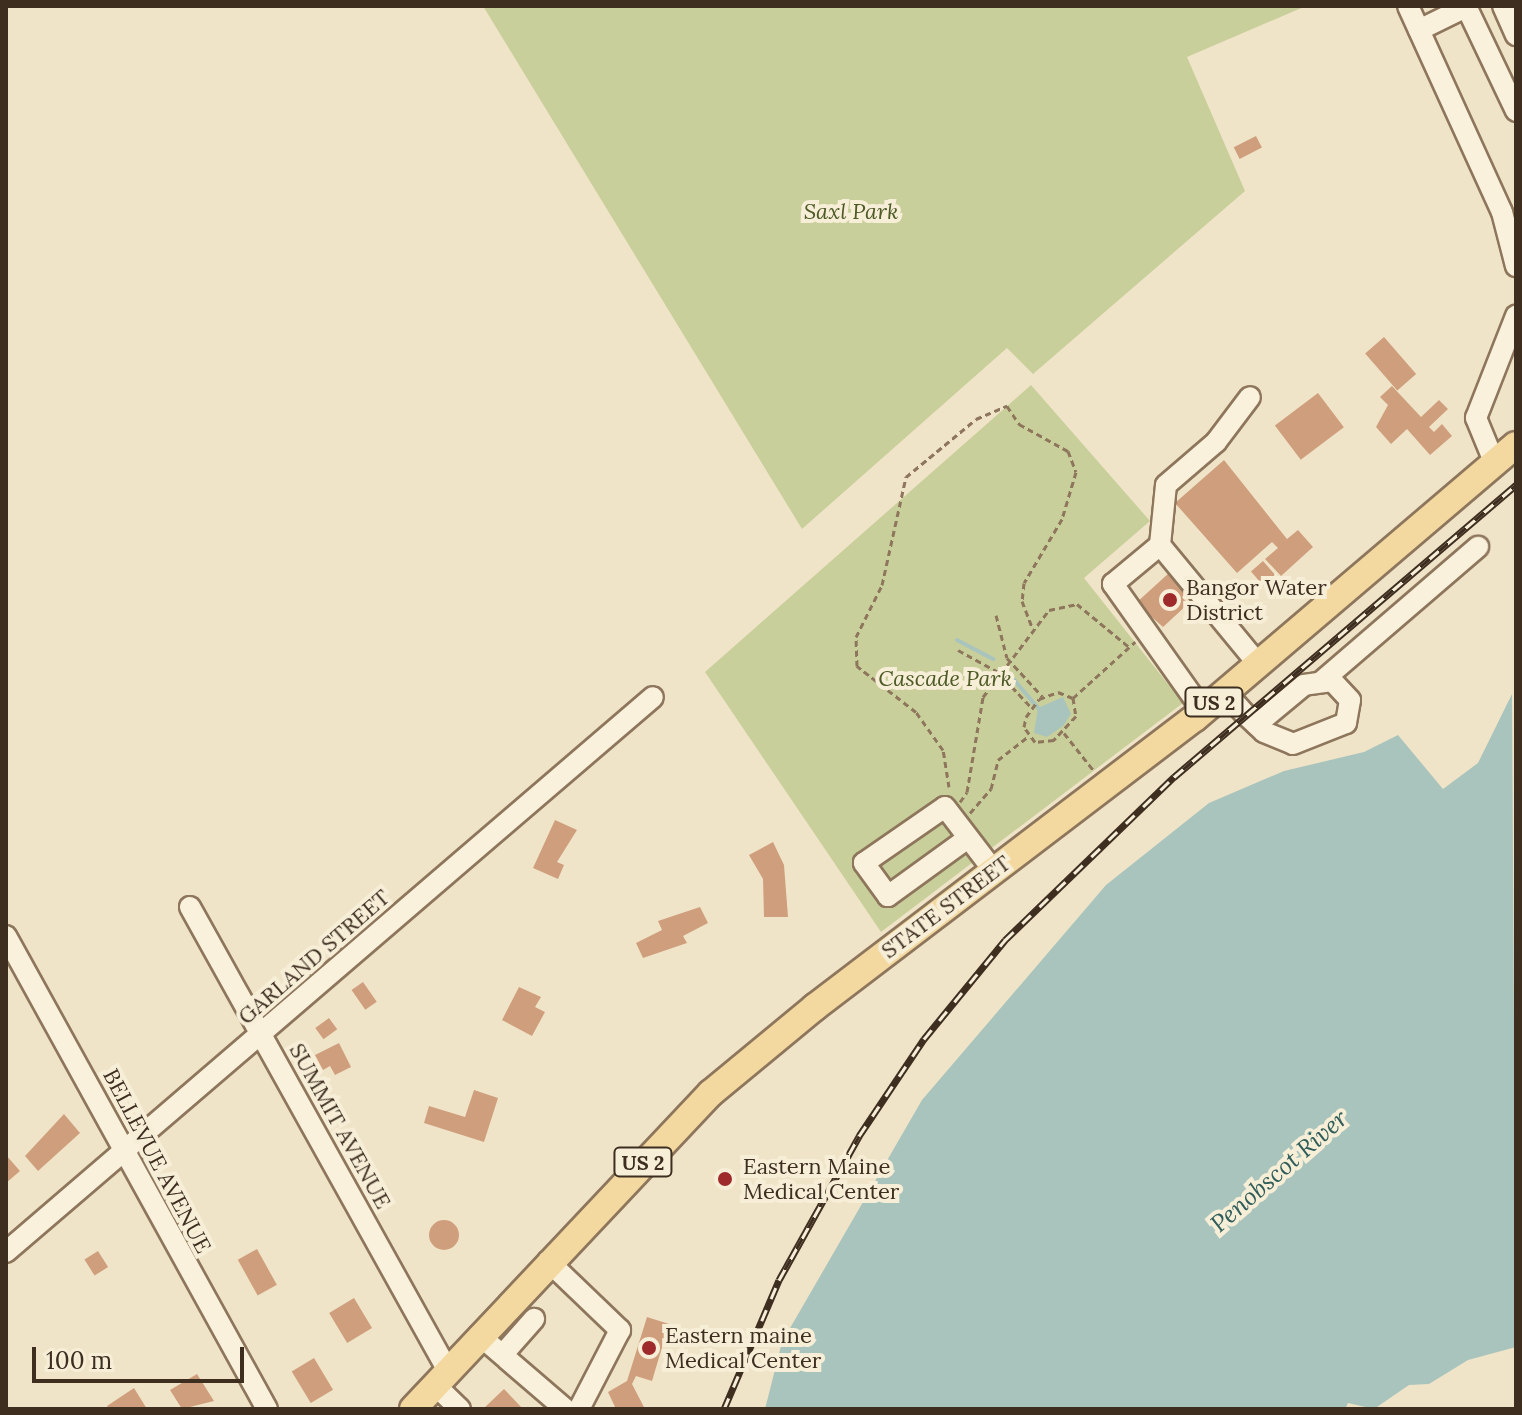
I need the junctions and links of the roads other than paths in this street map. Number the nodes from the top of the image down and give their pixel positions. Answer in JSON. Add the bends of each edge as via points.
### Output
{"nodes":[{"id":1,"x":1408,"y":6,"type":"edge"},
{"id":2,"x":1467,"y":6,"type":"edge"},
{"id":3,"x":1503,"y":6,"type":"edge"},
{"id":4,"x":1419,"y":30,"type":"junction"},
{"id":5,"x":1516,"y":35,"type":"edge"},
{"id":6,"x":1516,"y":111,"type":"edge"},
{"id":7,"x":1516,"y":266,"type":"edge"},
{"id":8,"x":1516,"y":316,"type":"edge"},
{"id":9,"x":1250,"y":397,"type":"dead end"},
{"id":10,"x":1516,"y":445,"type":"edge"},
{"id":11,"x":1495,"y":464,"type":"junction"},
{"id":12,"x":1160,"y":545,"type":"junction"},
{"id":13,"x":1478,"y":547,"type":"dead end"},
{"id":14,"x":1259,"y":665,"type":"junction"},
{"id":15,"x":1322,"y":681,"type":"junction"},
{"id":16,"x":1226,"y":693,"type":"junction"},
{"id":17,"x":653,"y":697,"type":"dead end"},
{"id":18,"x":1203,"y":711,"type":"junction"},
{"id":19,"x":1256,"y":725,"type":"junction"},
{"id":20,"x":959,"y":825,"type":"road end"},
{"id":21,"x":994,"y":871,"type":"junction"},
{"id":22,"x":190,"y":907,"type":"dead end"},
{"id":23,"x":6,"y":936,"type":"edge"},
{"id":24,"x":261,"y":1034,"type":"junction"},
{"id":25,"x":125,"y":1151,"type":"junction"},
{"id":26,"x":6,"y":1252,"type":"edge"},
{"id":27,"x":548,"y":1261,"type":"junction"},
{"id":28,"x":534,"y":1319,"type":"dead end"},
{"id":29,"x":479,"y":1335,"type":"junction"},
{"id":30,"x":503,"y":1354,"type":"junction"},
{"id":31,"x":441,"y":1376,"type":"junction"},
{"id":32,"x":267,"y":1409,"type":"edge"},
{"id":33,"x":413,"y":1409,"type":"edge"},
{"id":34,"x":460,"y":1409,"type":"edge"},
{"id":35,"x":565,"y":1409,"type":"edge"},
{"id":36,"x":579,"y":1409,"type":"edge"}],
"edges":[{"from":1,"to":4,"type":"street"},
{"from":2,"to":4,"type":"street"},
{"from":2,"to":6,"type":"street"},
{"from":3,"to":5,"type":"street"},
{"from":4,"to":7,"type":"street","via":[[1502,212]]},
{"from":8,"to":11,"type":"street","via":[[1476,418]]},
{"from":9,"to":12,"type":"street","via":[[1216,442],[1166,485]]},
{"from":10,"to":11,"type":"main road","name":"STATE STREET","number":"US 2"},
{"from":11,"to":14,"type":"main road","name":"STATE STREET","number":"US 2"},
{"from":12,"to":14,"type":"street"},
{"from":12,"to":18,"type":"street","via":[[1113,584]]},
{"from":13,"to":15,"type":"street"},
{"from":14,"to":16,"type":"main road","name":"STATE STREET","number":"US 2"},
{"from":15,"to":19,"type":"street","via":[[1304,685]]},
{"from":15,"to":19,"type":"street","via":[[1332,681],[1350,700],[1346,723],[1293,744]]},
{"from":16,"to":18,"type":"main road","name":"STATE STREET","number":"US 2"},
{"from":16,"to":19,"type":"street"},
{"from":17,"to":24,"type":"street","name":"GARLAND STREET"},
{"from":18,"to":21,"type":"main road","name":"STATE STREET","number":"US 2"},
{"from":20,"to":21,"type":"street"},
{"from":21,"to":27,"type":"main road","name":"STATE STREET","number":"US 2","via":[[711,1093]]},
{"from":22,"to":24,"type":"street","name":"SUMMIT AVENUE"},
{"from":23,"to":25,"type":"street","name":"BELLEVUE AVENUE"},
{"from":24,"to":25,"type":"street","name":"GARLAND STREET"},
{"from":24,"to":31,"type":"street","name":"SUMMIT AVENUE"},
{"from":25,"to":26,"type":"street","name":"GARLAND STREET"},
{"from":25,"to":32,"type":"street","name":"BELLEVUE AVENUE"},
{"from":27,"to":29,"type":"main road","name":"STATE STREET","number":"US 2"},
{"from":27,"to":36,"type":"street","via":[[620,1330]]},
{"from":28,"to":30,"type":"street"},
{"from":29,"to":30,"type":"street"},
{"from":29,"to":31,"type":"main road","name":"STATE STREET","number":"US 2"},
{"from":30,"to":35,"type":"street"},
{"from":31,"to":33,"type":"main road","name":"STATE STREET","number":"US 2"},
{"from":31,"to":34,"type":"street","name":"SUMMIT AVENUE"}]}
